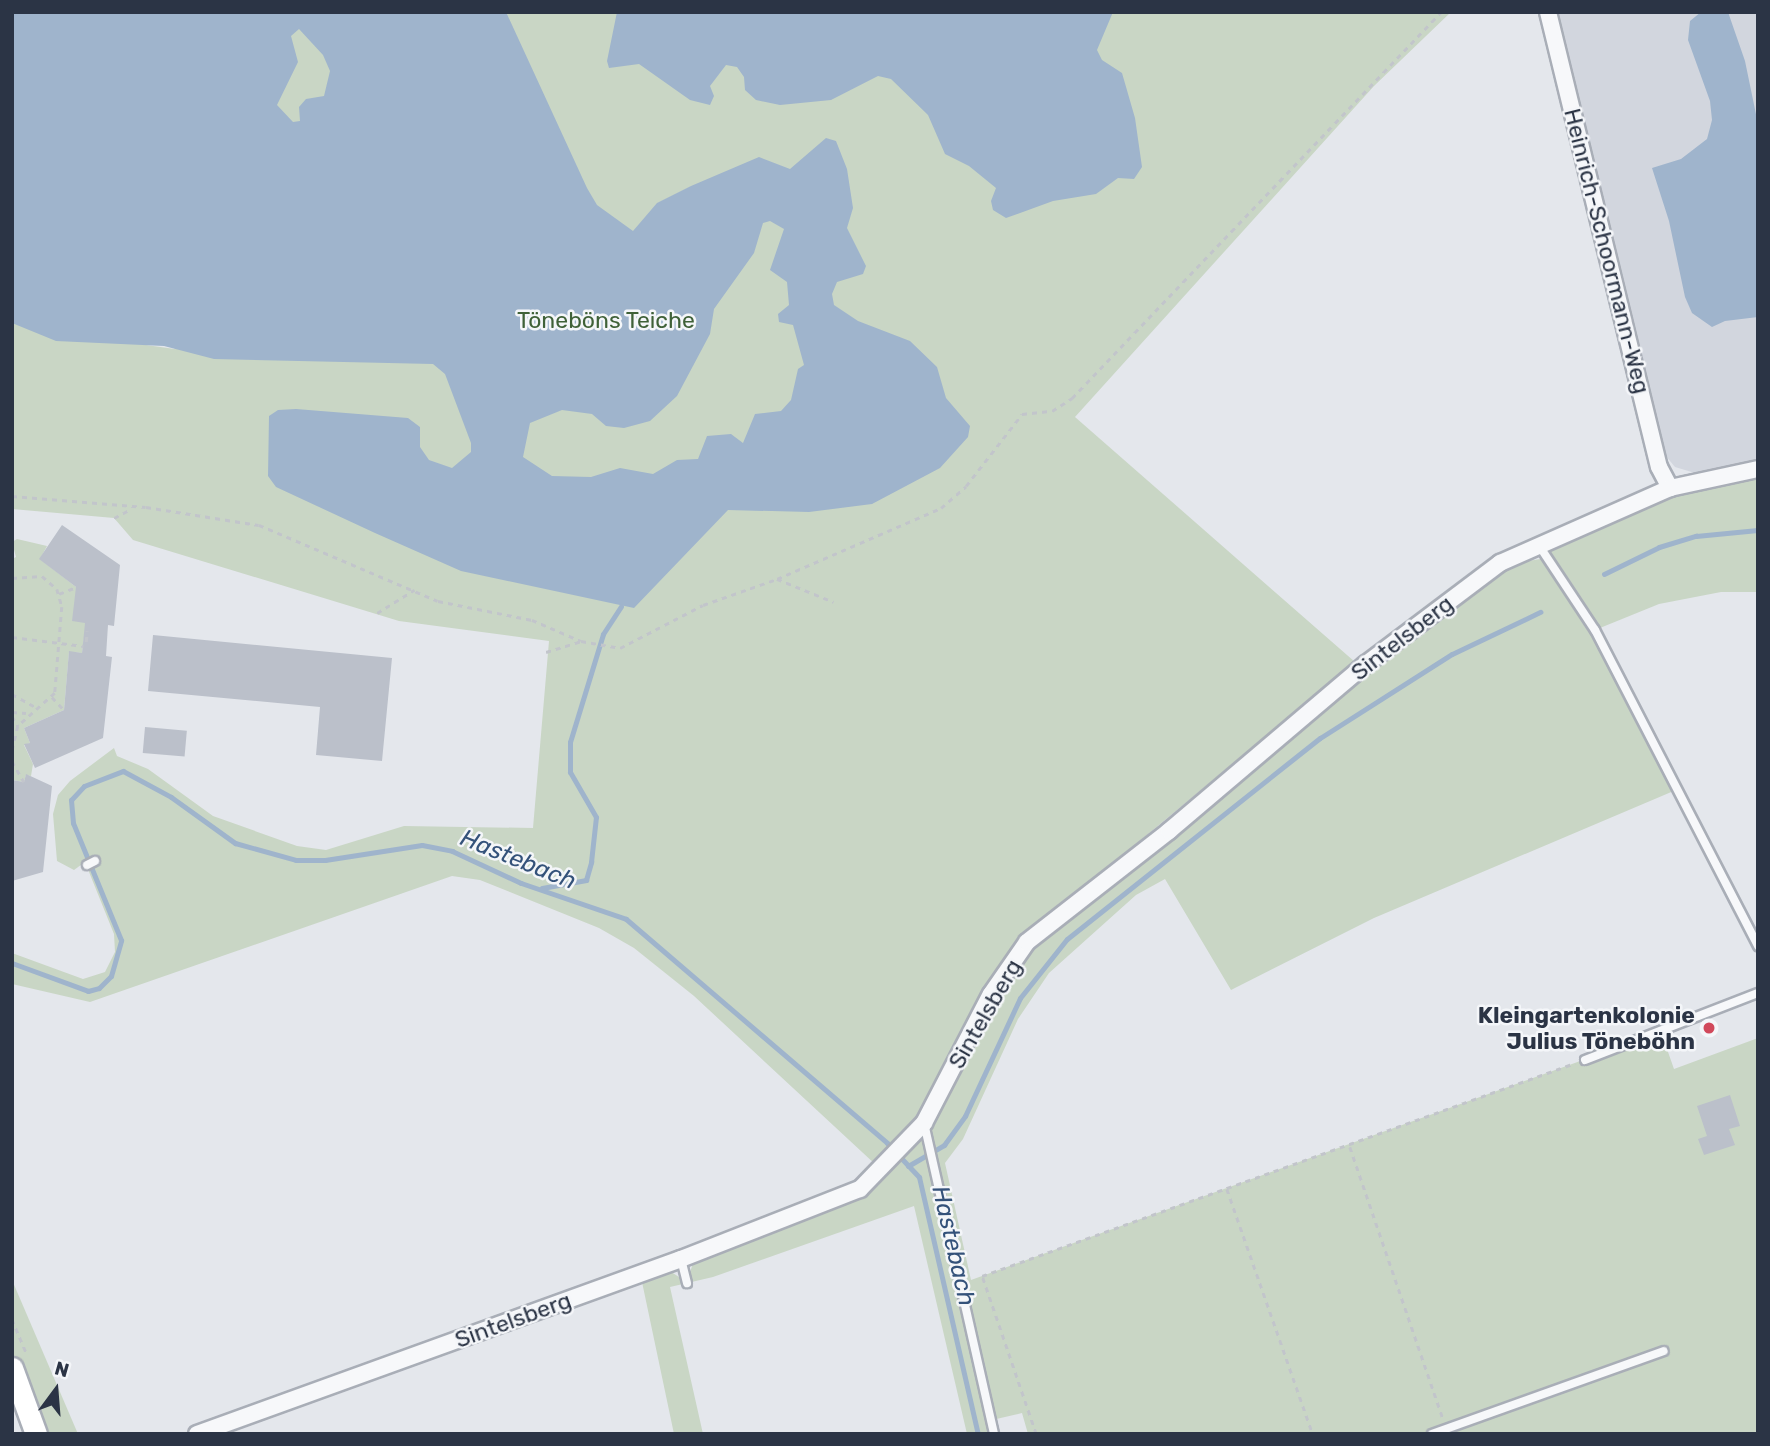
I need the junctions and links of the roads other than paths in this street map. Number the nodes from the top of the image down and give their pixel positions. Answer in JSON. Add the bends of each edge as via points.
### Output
{"nodes":[{"id":1,"x":1548,"y":12,"type":"edge"},
{"id":2,"x":1758,"y":469,"type":"edge"},
{"id":3,"x":1671,"y":488,"type":"junction"},
{"id":4,"x":1538,"y":544,"type":"junction"},
{"id":5,"x":1758,"y":946,"type":"edge"},
{"id":6,"x":1758,"y":993,"type":"edge"},
{"id":7,"x":1585,"y":1060,"type":"road end"},
{"id":8,"x":925,"y":1123,"type":"junction"},
{"id":9,"x":681,"y":1259,"type":"junction"},
{"id":10,"x":687,"y":1283,"type":"dead end"},
{"id":11,"x":1664,"y":1351,"type":"dead end"},
{"id":12,"x":12,"y":1368,"type":"edge"},
{"id":13,"x":36,"y":1434,"type":"edge"},
{"id":14,"x":197,"y":1434,"type":"edge"},
{"id":15,"x":994,"y":1434,"type":"edge"},
{"id":16,"x":1432,"y":1434,"type":"edge"}],
"edges":[{"from":1,"to":3,"type":"street","name":"Heinrich-Schoormann-Weg","via":[[1659,467]]},
{"from":2,"to":3,"type":"street","name":"Sintelsberg"},
{"from":3,"to":4,"type":"street","name":"Sintelsberg"},
{"from":4,"to":5,"type":"lane","via":[[1595,630]]},
{"from":4,"to":8,"type":"street","name":"Sintelsberg","via":[[1500,563],[1366,664],[1169,831],[1027,942],[991,994]]},
{"from":6,"to":7,"type":"lane"},
{"from":8,"to":9,"type":"street","name":"Sintelsberg","via":[[860,1189]]},
{"from":8,"to":15,"type":"lane"},
{"from":9,"to":10,"type":"lane"},
{"from":9,"to":14,"type":"street","name":"Sintelsberg"},
{"from":11,"to":16,"type":"lane"},
{"from":12,"to":13,"type":"main road"}]}
